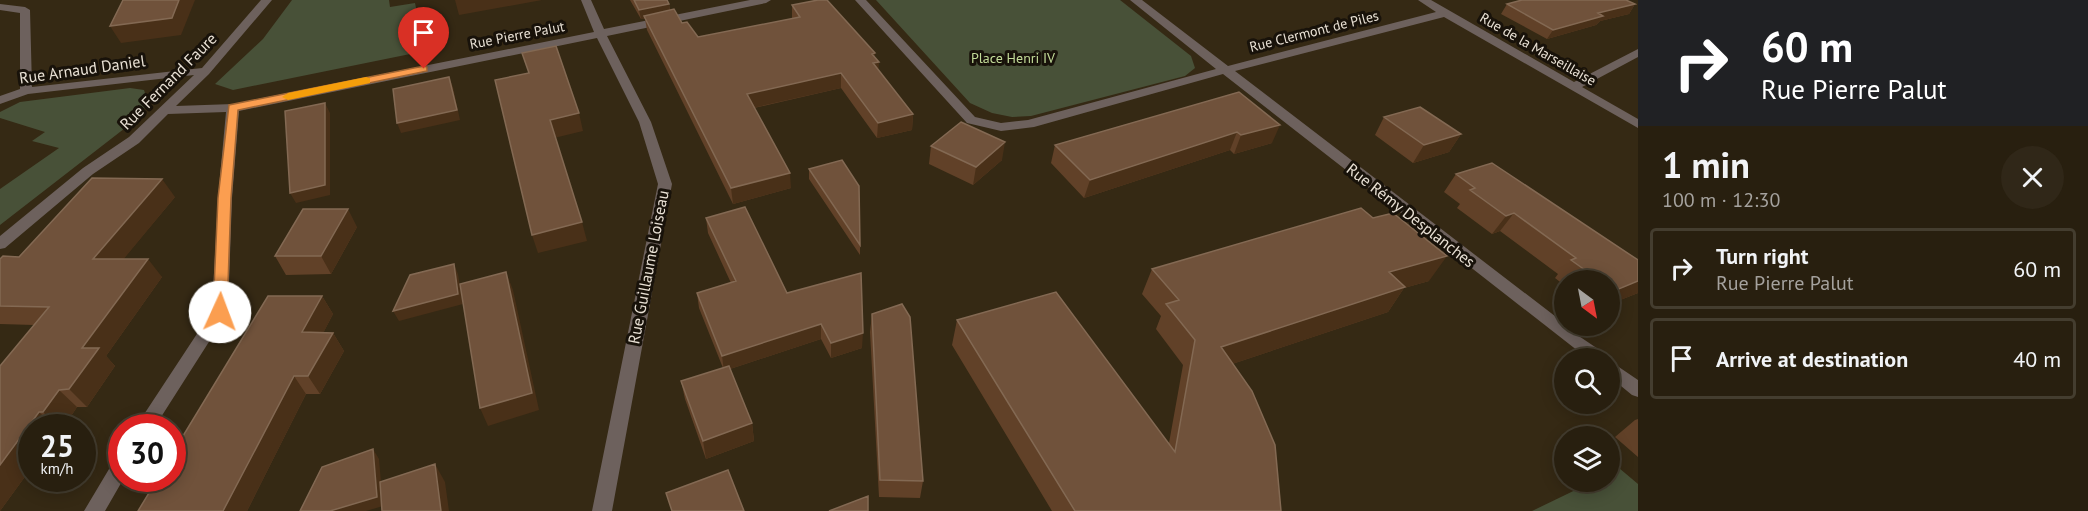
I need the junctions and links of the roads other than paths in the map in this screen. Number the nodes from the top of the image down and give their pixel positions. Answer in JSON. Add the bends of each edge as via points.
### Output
{"nodes":[{"id":1,"x":267,"y":0,"type":"edge"},
{"id":2,"x":586,"y":0,"type":"edge"},
{"id":3,"x":766,"y":0,"type":"edge"},
{"id":4,"x":861,"y":0,"type":"edge"},
{"id":5,"x":1135,"y":0,"type":"edge"},
{"id":6,"x":1423,"y":0,"type":"edge"},
{"id":7,"x":0,"y":7,"type":"edge"},
{"id":8,"x":1446,"y":13,"type":"junction"},
{"id":9,"x":600,"y":33,"type":"junction"},
{"id":10,"x":1638,"y":52,"type":"edge"},
{"id":11,"x":1225,"y":70,"type":"junction"},
{"id":12,"x":205,"y":71,"type":"junction"},
{"id":13,"x":1573,"y":87,"type":"junction"},
{"id":14,"x":26,"y":91,"type":"junction"},
{"id":15,"x":0,"y":100,"type":"edge"},
{"id":16,"x":233,"y":108,"type":"junction"},
{"id":17,"x":166,"y":110,"type":"junction"},
{"id":18,"x":1638,"y":124,"type":"edge"},
{"id":19,"x":0,"y":243,"type":"edge"},
{"id":20,"x":1585,"y":348,"type":"edge"},
{"id":21,"x":1620,"y":376,"type":"edge"},
{"id":22,"x":1638,"y":390,"type":"edge"},
{"id":23,"x":153,"y":414,"type":"edge"},
{"id":24,"x":108,"y":488,"type":"edge"},
{"id":25,"x":94,"y":511,"type":"edge"},
{"id":26,"x":602,"y":511,"type":"edge"}],
"edges":[{"from":1,"to":12,"type":"street","name":"Rue Fernand Faure"},
{"from":2,"to":9,"type":"street","name":"Rue Guillaume Loiseau"},
{"from":3,"to":9,"type":"street","name":"Rue Pierre Palut"},
{"from":4,"to":11,"type":"street","via":[[971,120],[1001,127],[1029,124]]},
{"from":5,"to":11,"type":"street"},
{"from":6,"to":8,"type":"street","name":"Rue de la Marseillaise"},
{"from":7,"to":14,"type":"street","via":[[25,10]]},
{"from":8,"to":11,"type":"street","name":"Rue Clermont de Piles"},
{"from":8,"to":13,"type":"street","name":"Rue de la Marseillaise"},
{"from":9,"to":16,"type":"street","name":"Rue Pierre Palut"},
{"from":9,"to":26,"type":"street","name":"Rue Guillaume Loiseau","via":[[645,122],[665,184]]},
{"from":10,"to":13,"type":"street"},
{"from":11,"to":20,"type":"street","name":"Rue Rémy Desplanches"},
{"from":12,"to":14,"type":"street","name":"Rue Arnaud Daniel"},
{"from":12,"to":17,"type":"street","name":"Rue Fernand Faure"},
{"from":13,"to":18,"type":"street","name":"Rue de la Marseillaise"},
{"from":14,"to":15,"type":"street","name":"Rue Arnaud Daniel"},
{"from":16,"to":17,"type":"street","name":"Rue Pierre Palut"},
{"from":16,"to":23,"type":"street","via":[[220,312]]},
{"from":17,"to":19,"type":"street","name":"Rue Fernand Faure","via":[[134,140],[88,171]]},
{"from":21,"to":22,"type":"street"},
{"from":24,"to":25,"type":"street"}]}
